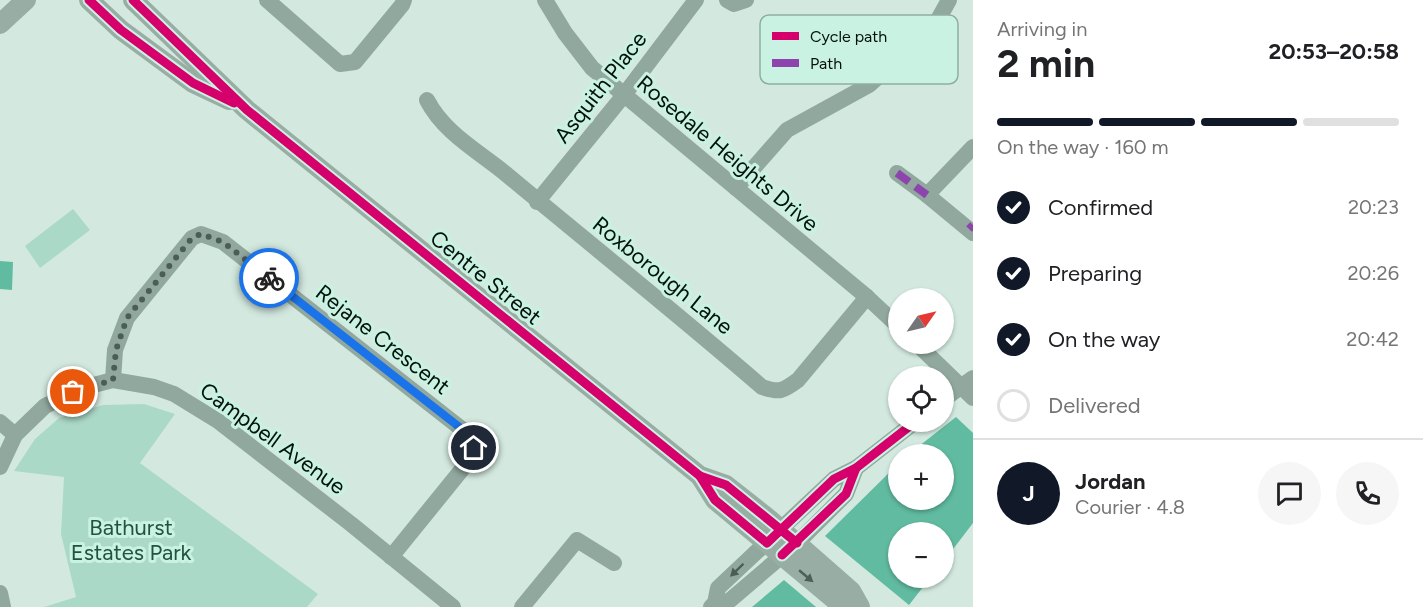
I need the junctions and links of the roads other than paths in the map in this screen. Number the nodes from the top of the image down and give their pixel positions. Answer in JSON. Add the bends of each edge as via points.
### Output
{"nodes":[{"id":1,"x":26,"y":0,"type":"edge"},
{"id":2,"x":89,"y":0,"type":"edge"},
{"id":3,"x":133,"y":0,"type":"edge"},
{"id":4,"x":267,"y":0,"type":"edge"},
{"id":5,"x":404,"y":0,"type":"edge"},
{"id":6,"x":545,"y":0,"type":"edge"},
{"id":7,"x":696,"y":0,"type":"edge"},
{"id":8,"x":727,"y":0,"type":"edge"},
{"id":9,"x":746,"y":0,"type":"edge"},
{"id":10,"x":949,"y":0,"type":"edge"},
{"id":11,"x":941,"y":15,"type":"edge"},
{"id":12,"x":0,"y":24,"type":"edge"},
{"id":13,"x":870,"y":84,"type":"edge"},
{"id":14,"x":624,"y":95,"type":"junction"},
{"id":15,"x":427,"y":100,"type":"dead end"},
{"id":16,"x":247,"y":110,"type":"junction"},
{"id":17,"x":973,"y":147,"type":"edge"},
{"id":18,"x":897,"y":172,"type":"dead end"},
{"id":19,"x":736,"y":188,"type":"junction"},
{"id":20,"x":927,"y":195,"type":"junction"},
{"id":21,"x":537,"y":202,"type":"junction"},
{"id":22,"x":972,"y":229,"type":"edge"},
{"id":23,"x":867,"y":297,"type":"junction"},
{"id":24,"x":888,"y":317,"type":"edge"},
{"id":25,"x":929,"y":354,"type":"edge"},
{"id":26,"x":113,"y":380,"type":"junction"},
{"id":27,"x":969,"y":388,"type":"edge"},
{"id":28,"x":954,"y":395,"type":"edge"},
{"id":29,"x":0,"y":422,"type":"edge"},
{"id":30,"x":902,"y":432,"type":"edge"},
{"id":31,"x":15,"y":435,"type":"junction"},
{"id":32,"x":0,"y":467,"type":"edge"},
{"id":33,"x":782,"y":543,"type":"junction"},
{"id":34,"x":390,"y":557,"type":"junction"},
{"id":35,"x":614,"y":563,"type":"dead end"},
{"id":36,"x":0,"y":593,"type":"edge"},
{"id":37,"x":713,"y":605,"type":"edge"},
{"id":38,"x":3,"y":607,"type":"edge"},
{"id":39,"x":453,"y":607,"type":"edge"},
{"id":40,"x":522,"y":607,"type":"edge"},
{"id":41,"x":847,"y":607,"type":"edge"},
{"id":42,"x":860,"y":607,"type":"edge"}],
"edges":[{"from":1,"to":12,"type":"main road"},
{"from":2,"to":16,"type":"main road","name":"Centre Street","via":[[121,30],[193,82]]},
{"from":3,"to":16,"type":"main road","name":"Centre Street"},
{"from":4,"to":5,"type":"street","via":[[340,64],[355,62]]},
{"from":6,"to":14,"type":"street","name":"Rosedale Heights Drive","via":[[592,68]]},
{"from":7,"to":14,"type":"street","name":"Asquith Place"},
{"from":8,"to":9,"type":"street","via":[[734,4]]},
{"from":10,"to":11,"type":"street"},
{"from":13,"to":19,"type":"street","via":[[788,130]]},
{"from":14,"to":19,"type":"street","name":"Rosedale Heights Drive"},
{"from":14,"to":21,"type":"street","name":"Asquith Place"},
{"from":15,"to":21,"type":"street","name":"Roxborough Lane","via":[[444,125]]},
{"from":16,"to":33,"type":"main road","name":"Centre Street","via":[[700,476],[726,485]]},
{"from":17,"to":20,"type":"street"},
{"from":18,"to":20,"type":"street"},
{"from":19,"to":23,"type":"street","name":"Rosedale Heights Drive"},
{"from":20,"to":22,"type":"street"},
{"from":21,"to":23,"type":"street","name":"Roxborough Lane","via":[[762,387],[772,390],[784,390],[798,380]]},
{"from":23,"to":24,"type":"street","name":"Rosedale Heights Drive"},
{"from":25,"to":27,"type":"street"},
{"from":26,"to":31,"type":"street","name":"Campbell Avenue","via":[[82,388],[45,406]]},
{"from":26,"to":34,"type":"street","name":"Campbell Avenue","via":[[164,391],[200,408]]},
{"from":26,"to":34,"type":"street","name":"Rejane Crescent","via":[[116,350],[127,318],[192,238],[201,234],[223,242],[472,437],[474,448],[468,462]]},
{"from":27,"to":28,"type":"street"},
{"from":29,"to":31,"type":"street"},
{"from":30,"to":33,"type":"street","via":[[856,468],[846,494]]},
{"from":31,"to":32,"type":"street","name":"Campbell Avenue"},
{"from":33,"to":37,"type":"street","via":[[718,588]]},
{"from":33,"to":41,"type":"main road","name":"Centre Street","one_way":true},
{"from":33,"to":42,"type":"main road","name":"Centre Street","via":[[851,591]]},
{"from":34,"to":39,"type":"street","name":"Campbell Avenue"},
{"from":35,"to":40,"type":"street","via":[[577,540]]},
{"from":36,"to":38,"type":"street"}]}
